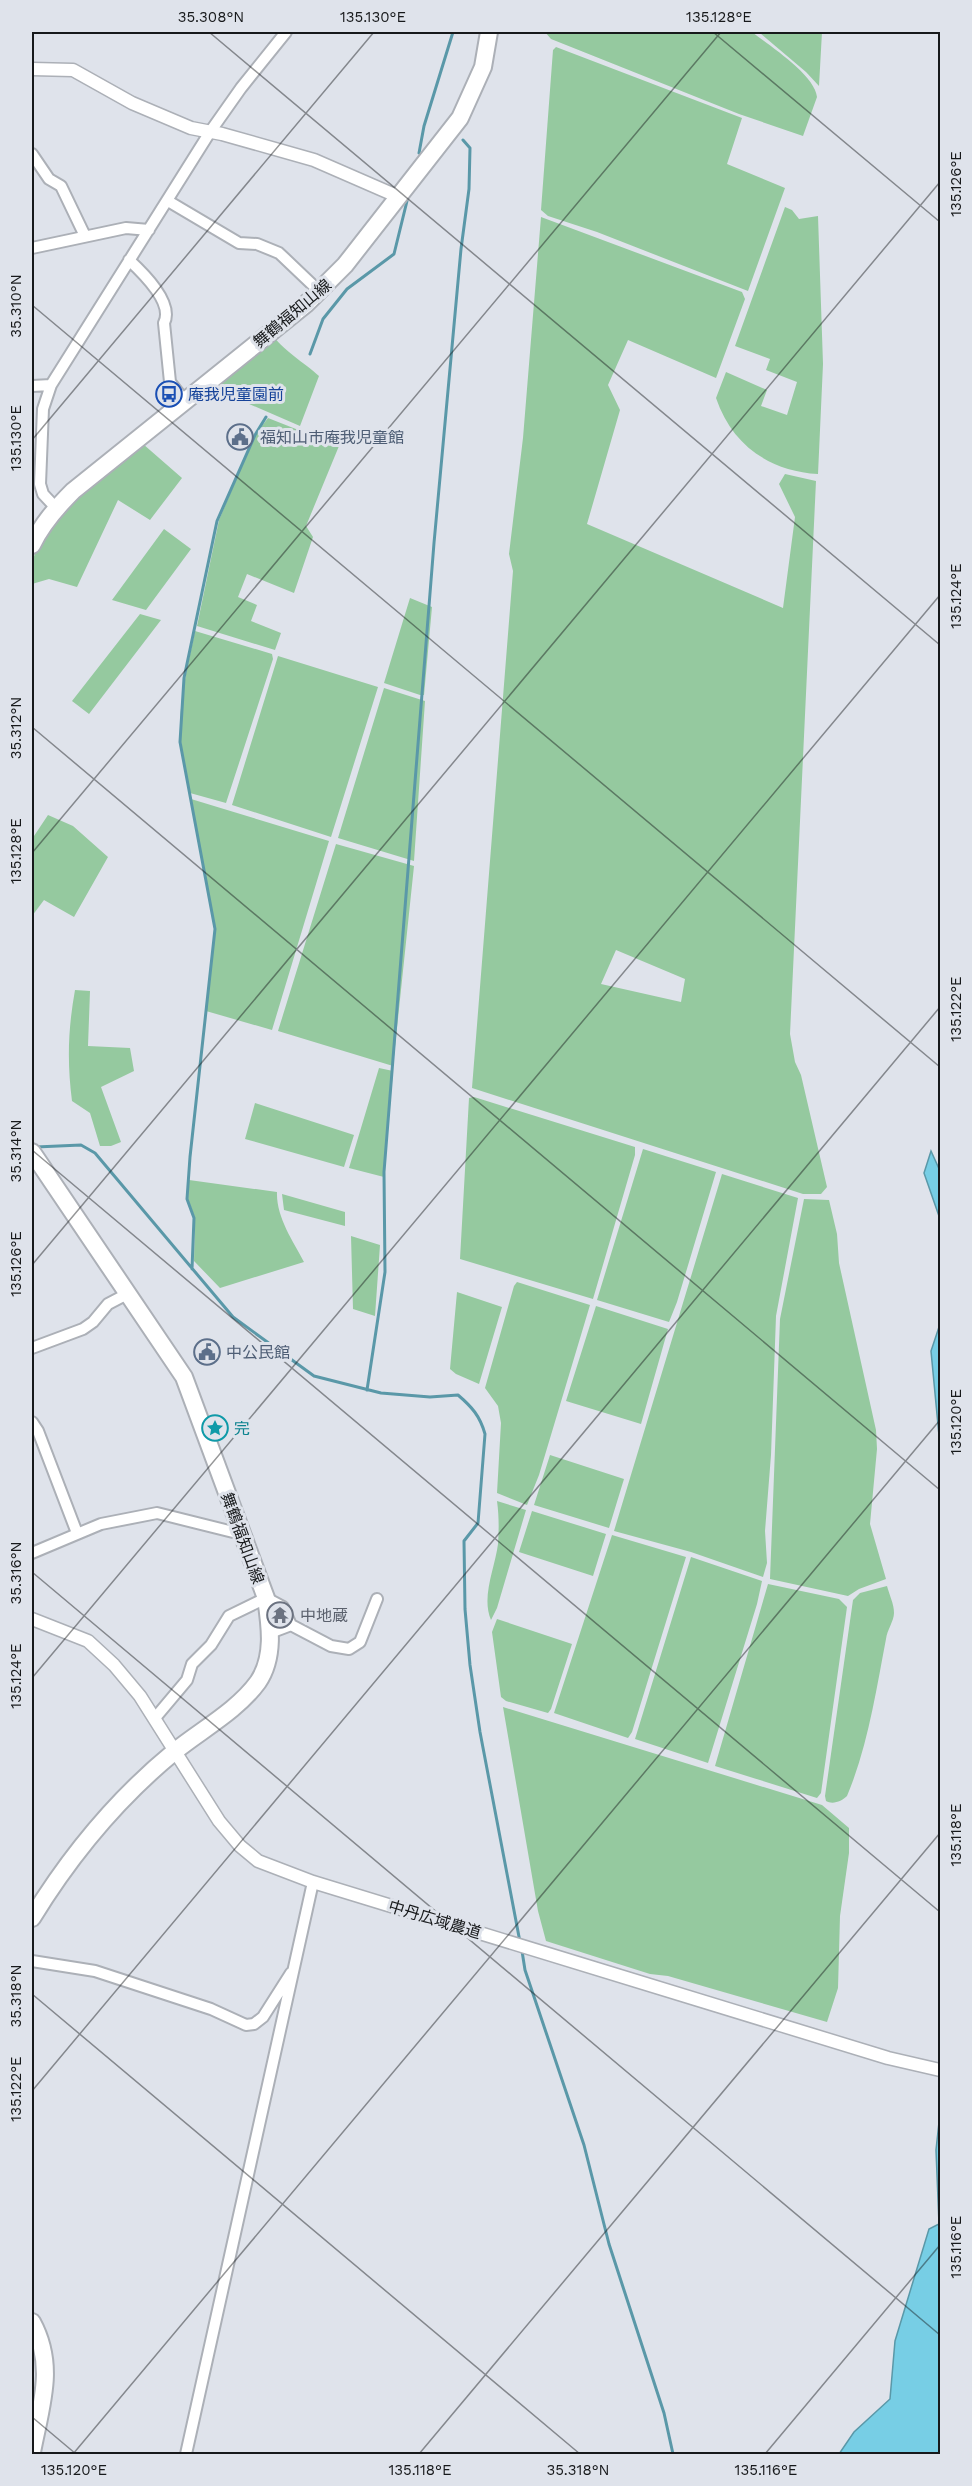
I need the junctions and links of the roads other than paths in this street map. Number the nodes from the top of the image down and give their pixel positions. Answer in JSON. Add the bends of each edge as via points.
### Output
{"nodes":[{"id":1,"x":286,"y":32,"type":"edge"},
{"id":2,"x":489,"y":32,"type":"edge"},
{"id":3,"x":32,"y":69,"type":"edge"},
{"id":4,"x":210,"y":132,"type":"junction"},
{"id":5,"x":32,"y":154,"type":"edge"},
{"id":6,"x":399,"y":197,"type":"junction"},
{"id":7,"x":168,"y":201,"type":"junction"},
{"id":8,"x":148,"y":230,"type":"junction"},
{"id":9,"x":85,"y":236,"type":"junction"},
{"id":10,"x":32,"y":248,"type":"edge"},
{"id":11,"x":129,"y":260,"type":"junction"},
{"id":12,"x":320,"y":292,"type":"junction"},
{"id":13,"x":51,"y":385,"type":"junction"},
{"id":14,"x":32,"y":386,"type":"edge"},
{"id":15,"x":185,"y":401,"type":"junction"},
{"id":16,"x":56,"y":508,"type":"junction"},
{"id":17,"x":32,"y":545,"type":"edge"},
{"id":18,"x":32,"y":1153,"type":"edge"},
{"id":19,"x":129,"y":1293,"type":"junction"},
{"id":20,"x":32,"y":1348,"type":"edge"},
{"id":21,"x":32,"y":1422,"type":"edge"},
{"id":22,"x":77,"y":1533,"type":"junction"},
{"id":23,"x":241,"y":1534,"type":"junction"},
{"id":24,"x":32,"y":1553,"type":"edge"},
{"id":25,"x":266,"y":1598,"type":"junction"},
{"id":26,"x":377,"y":1599,"type":"dead end"},
{"id":27,"x":32,"y":1619,"type":"edge"},
{"id":28,"x":291,"y":1625,"type":"junction"},
{"id":29,"x":270,"y":1634,"type":"junction"},
{"id":30,"x":155,"y":1718,"type":"junction"},
{"id":31,"x":174,"y":1752,"type":"junction"},
{"id":32,"x":317,"y":1883,"type":"junction"},
{"id":33,"x":32,"y":1917,"type":"edge"},
{"id":34,"x":32,"y":1961,"type":"edge"},
{"id":35,"x":295,"y":1967,"type":"junction"},
{"id":36,"x":940,"y":2070,"type":"edge"},
{"id":37,"x":32,"y":2322,"type":"edge"},
{"id":38,"x":32,"y":2452,"type":"edge"},
{"id":39,"x":186,"y":2454,"type":"edge"}],
"edges":[{"from":1,"to":4,"type":"street"},
{"from":2,"to":6,"type":"main road","name":"舞鶴福知山線","via":[[483,67],[460,118]]},
{"from":3,"to":4,"type":"street","via":[[73,70],[132,103]]},
{"from":4,"to":6,"type":"street","via":[[314,160]]},
{"from":4,"to":7,"type":"street"},
{"from":5,"to":9,"type":"street","via":[[49,178],[61,186]]},
{"from":6,"to":12,"type":"main road","name":"舞鶴福知山線"},
{"from":7,"to":8,"type":"street"},
{"from":7,"to":12,"type":"street","via":[[239,243],[257,243],[279,253]]},
{"from":8,"to":9,"type":"street","via":[[126,228]]},
{"from":8,"to":11,"type":"street"},
{"from":9,"to":10,"type":"street"},
{"from":11,"to":13,"type":"street"},
{"from":11,"to":15,"type":"street","via":[[166,307],[170,382]]},
{"from":12,"to":15,"type":"main road","name":"舞鶴福知山線"},
{"from":13,"to":14,"type":"street"},
{"from":13,"to":16,"type":"street","via":[[43,409],[40,484],[43,494]]},
{"from":15,"to":16,"type":"main road","name":"舞鶴福知山線"},
{"from":16,"to":17,"type":"main road","name":"舞鶴福知山線"},
{"from":18,"to":19,"type":"main road","name":"舞鶴福知山線"},
{"from":19,"to":20,"type":"street","via":[[108,1304],[83,1329]]},
{"from":19,"to":23,"type":"main road","name":"舞鶴福知山線","via":[[184,1377]]},
{"from":21,"to":22,"type":"street"},
{"from":22,"to":23,"type":"street","via":[[127,1517],[157,1513]]},
{"from":22,"to":24,"type":"street"},
{"from":23,"to":25,"type":"main road","name":"舞鶴福知山線"},
{"from":25,"to":28,"type":"street","via":[[283,1607]]},
{"from":25,"to":29,"type":"main road","name":"舞鶴福知山線"},
{"from":25,"to":30,"type":"street","via":[[229,1616],[211,1645],[192,1664],[187,1680]]},
{"from":26,"to":28,"type":"street","via":[[360,1642],[349,1649],[331,1646]]},
{"from":27,"to":30,"type":"street","name":"中丹広域農道","via":[[88,1641],[114,1665]]},
{"from":28,"to":29,"type":"street"},
{"from":29,"to":31,"type":"main road","name":"舞鶴福知山線","via":[[267,1662],[259,1681]]},
{"from":30,"to":31,"type":"street","name":"中丹広域農道"},
{"from":31,"to":32,"type":"street","name":"中丹広域農道","via":[[240,1846],[258,1861]]},
{"from":31,"to":33,"type":"main road","name":"舞鶴福知山線","via":[[124,1796]]},
{"from":32,"to":35,"type":"street"},
{"from":32,"to":36,"type":"street","name":"中丹広域農道","via":[[888,2058]]},
{"from":34,"to":35,"type":"street","via":[[95,1971],[211,2009],[246,2025],[263,2017]]},
{"from":35,"to":39,"type":"street"},
{"from":37,"to":38,"type":"main road","via":[[43,2348],[46,2371]]}]}
